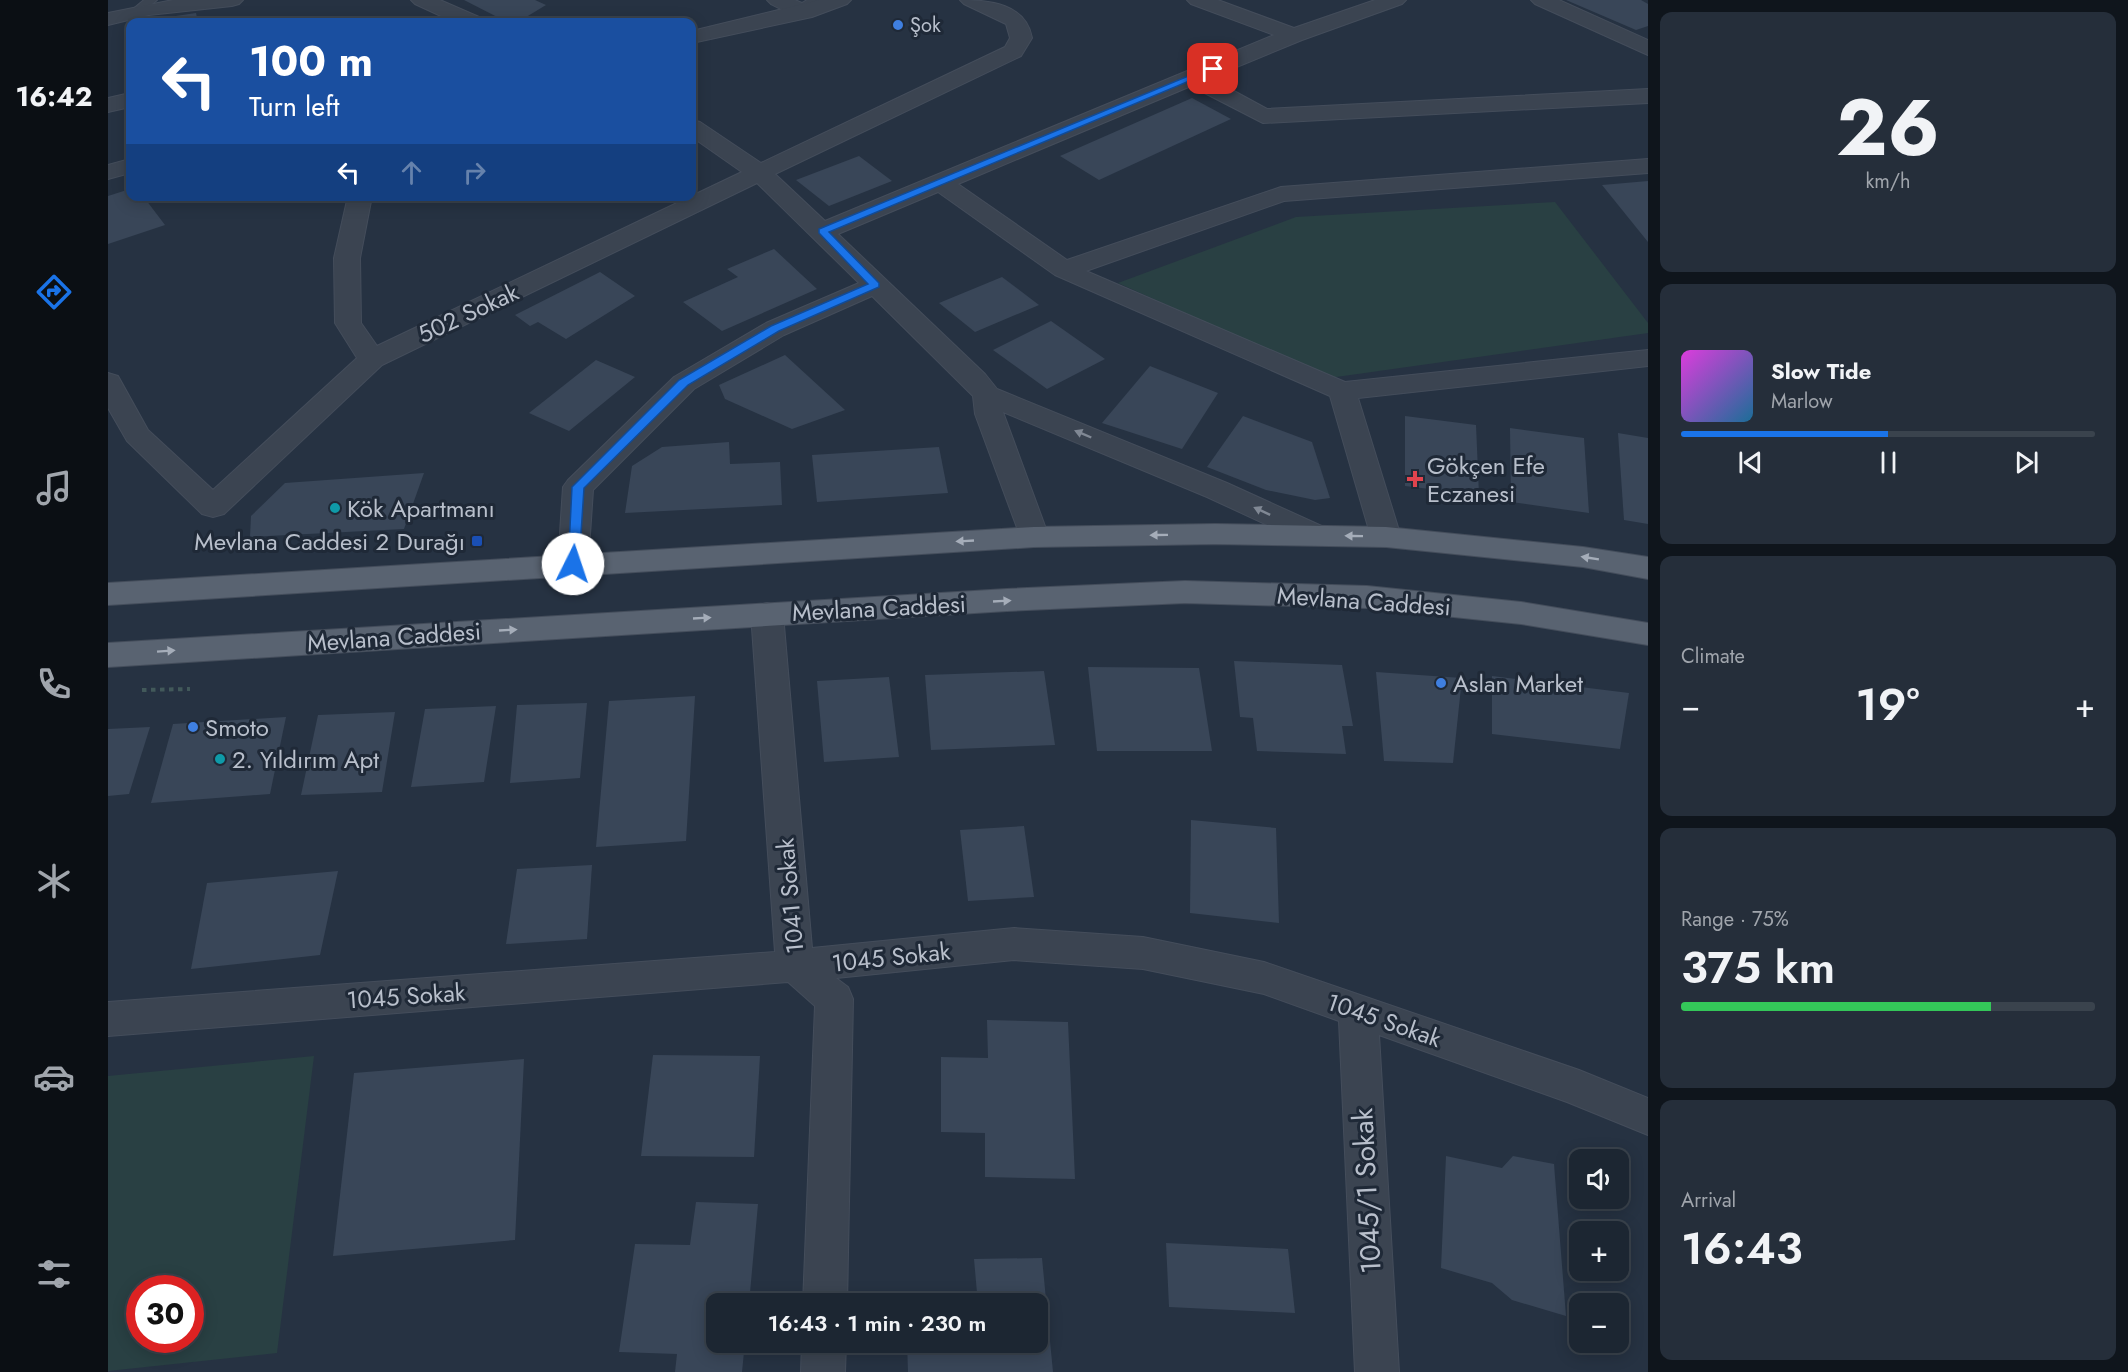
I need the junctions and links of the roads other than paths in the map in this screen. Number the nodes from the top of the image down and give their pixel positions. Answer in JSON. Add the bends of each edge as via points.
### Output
{"nodes":[{"id":1,"x":232,"y":0,"type":"edge"},
{"id":2,"x":778,"y":0,"type":"edge"},
{"id":3,"x":840,"y":0,"type":"edge"},
{"id":4,"x":971,"y":0,"type":"edge"},
{"id":5,"x":1198,"y":0,"type":"edge"},
{"id":6,"x":1395,"y":0,"type":"edge"},
{"id":7,"x":1542,"y":0,"type":"edge"},
{"id":8,"x":414,"y":4,"type":"edge"},
{"id":9,"x":143,"y":6,"type":"edge"},
{"id":10,"x":812,"y":6,"type":"edge"},
{"id":11,"x":458,"y":18,"type":"edge"},
{"id":12,"x":108,"y":19,"type":"edge"},
{"id":13,"x":1294,"y":35,"type":"junction"},
{"id":14,"x":696,"y":36,"type":"edge"},
{"id":15,"x":1648,"y":48,"type":"edge"},
{"id":16,"x":1192,"y":78,"type":"junction"},
{"id":17,"x":1648,"y":96,"type":"edge"},
{"id":18,"x":126,"y":101,"type":"edge"},
{"id":19,"x":108,"y":105,"type":"edge"},
{"id":20,"x":696,"y":131,"type":"edge"},
{"id":21,"x":1648,"y":166,"type":"edge"},
{"id":22,"x":126,"y":167,"type":"edge"},
{"id":23,"x":108,"y":172,"type":"edge"},
{"id":24,"x":761,"y":174,"type":"junction"},
{"id":25,"x":941,"y":183,"type":"junction"},
{"id":26,"x":359,"y":201,"type":"edge"},
{"id":27,"x":823,"y":231,"type":"junction"},
{"id":28,"x":1065,"y":270,"type":"junction"},
{"id":29,"x":875,"y":285,"type":"junction"},
{"id":30,"x":1648,"y":358,"type":"edge"},
{"id":31,"x":372,"y":359,"type":"junction"},
{"id":32,"x":108,"y":382,"type":"edge"},
{"id":33,"x":1342,"y":391,"type":"junction"},
{"id":34,"x":987,"y":395,"type":"junction"},
{"id":35,"x":1316,"y":535,"type":"junction"},
{"id":36,"x":1034,"y":537,"type":"junction"},
{"id":37,"x":1386,"y":537,"type":"junction"},
{"id":38,"x":573,"y":564,"type":"junction"},
{"id":39,"x":1648,"y":568,"type":"edge"},
{"id":40,"x":108,"y":594,"type":"edge"},
{"id":41,"x":767,"y":614,"type":"junction"},
{"id":42,"x":1648,"y":634,"type":"edge"},
{"id":43,"x":108,"y":655,"type":"edge"},
{"id":44,"x":795,"y":966,"type":"junction"},
{"id":45,"x":1358,"y":1010,"type":"junction"},
{"id":46,"x":108,"y":1019,"type":"edge"},
{"id":47,"x":1648,"y":1117,"type":"edge"},
{"id":48,"x":825,"y":1293,"type":"edge"},
{"id":49,"x":824,"y":1353,"type":"edge"},
{"id":50,"x":823,"y":1372,"type":"edge"},
{"id":51,"x":1377,"y":1372,"type":"edge"}],
"edges":[{"from":1,"to":9,"type":"street"},
{"from":2,"to":10,"type":"street"},
{"from":3,"to":10,"type":"street"},
{"from":4,"to":24,"type":"street","name":"502 Sokak","via":[[1014,19],[1019,25],[1021,38],[1013,51]]},
{"from":5,"to":13,"type":"street"},
{"from":6,"to":13,"type":"street"},
{"from":7,"to":15,"type":"street"},
{"from":8,"to":11,"type":"street"},
{"from":9,"to":12,"type":"street"},
{"from":10,"to":14,"type":"street"},
{"from":13,"to":16,"type":"street"},
{"from":16,"to":17,"type":"street","via":[[1263,116]]},
{"from":16,"to":25,"type":"street"},
{"from":18,"to":19,"type":"street"},
{"from":20,"to":24,"type":"street"},
{"from":21,"to":28,"type":"street","via":[[1281,194]]},
{"from":22,"to":23,"type":"street"},
{"from":24,"to":27,"type":"street"},
{"from":24,"to":31,"type":"street","name":"502 Sokak"},
{"from":25,"to":27,"type":"street"},
{"from":25,"to":28,"type":"street"},
{"from":26,"to":31,"type":"street","via":[[347,258],[348,323]]},
{"from":27,"to":29,"type":"street"},
{"from":28,"to":33,"type":"street"},
{"from":29,"to":34,"type":"street"},
{"from":29,"to":38,"type":"street","via":[[775,329],[684,383],[578,487]]},
{"from":30,"to":33,"type":"street"},
{"from":31,"to":32,"type":"street","name":"502 Sokak","via":[[213,507],[137,435]]},
{"from":33,"to":37,"type":"street"},
{"from":35,"to":34,"type":"street","one_way":true},
{"from":34,"to":36,"type":"street","via":[[989,414]]},
{"from":35,"to":36,"type":"main road","one_way":true},
{"from":37,"to":35,"type":"main road","one_way":true},
{"from":36,"to":38,"type":"main road","one_way":true},
{"from":39,"to":37,"type":"main road","one_way":true,"via":[[1583,557]]},
{"from":38,"to":40,"type":"main road"},
{"from":41,"to":42,"type":"main road","name":"Mevlana Caddesi","one_way":true,"via":[[1185,592],[1366,597],[1521,613]]},
{"from":43,"to":41,"type":"main road","name":"Mevlana Caddesi","one_way":true},
{"from":41,"to":44,"type":"street","name":"1041 Sokak"},
{"from":44,"to":45,"type":"street","name":"1045 Sokak","via":[[1014,944],[1143,953],[1264,978]]},
{"from":44,"to":46,"type":"street","name":"1045 Sokak"},
{"from":44,"to":48,"type":"street","name":"1041 Sokak","via":[[834,999]]},
{"from":45,"to":47,"type":"street","name":"1045 Sokak","via":[[1579,1088]]},
{"from":45,"to":51,"type":"street","name":"1045/1 Sokak"},
{"from":49,"to":50,"type":"street"}]}
